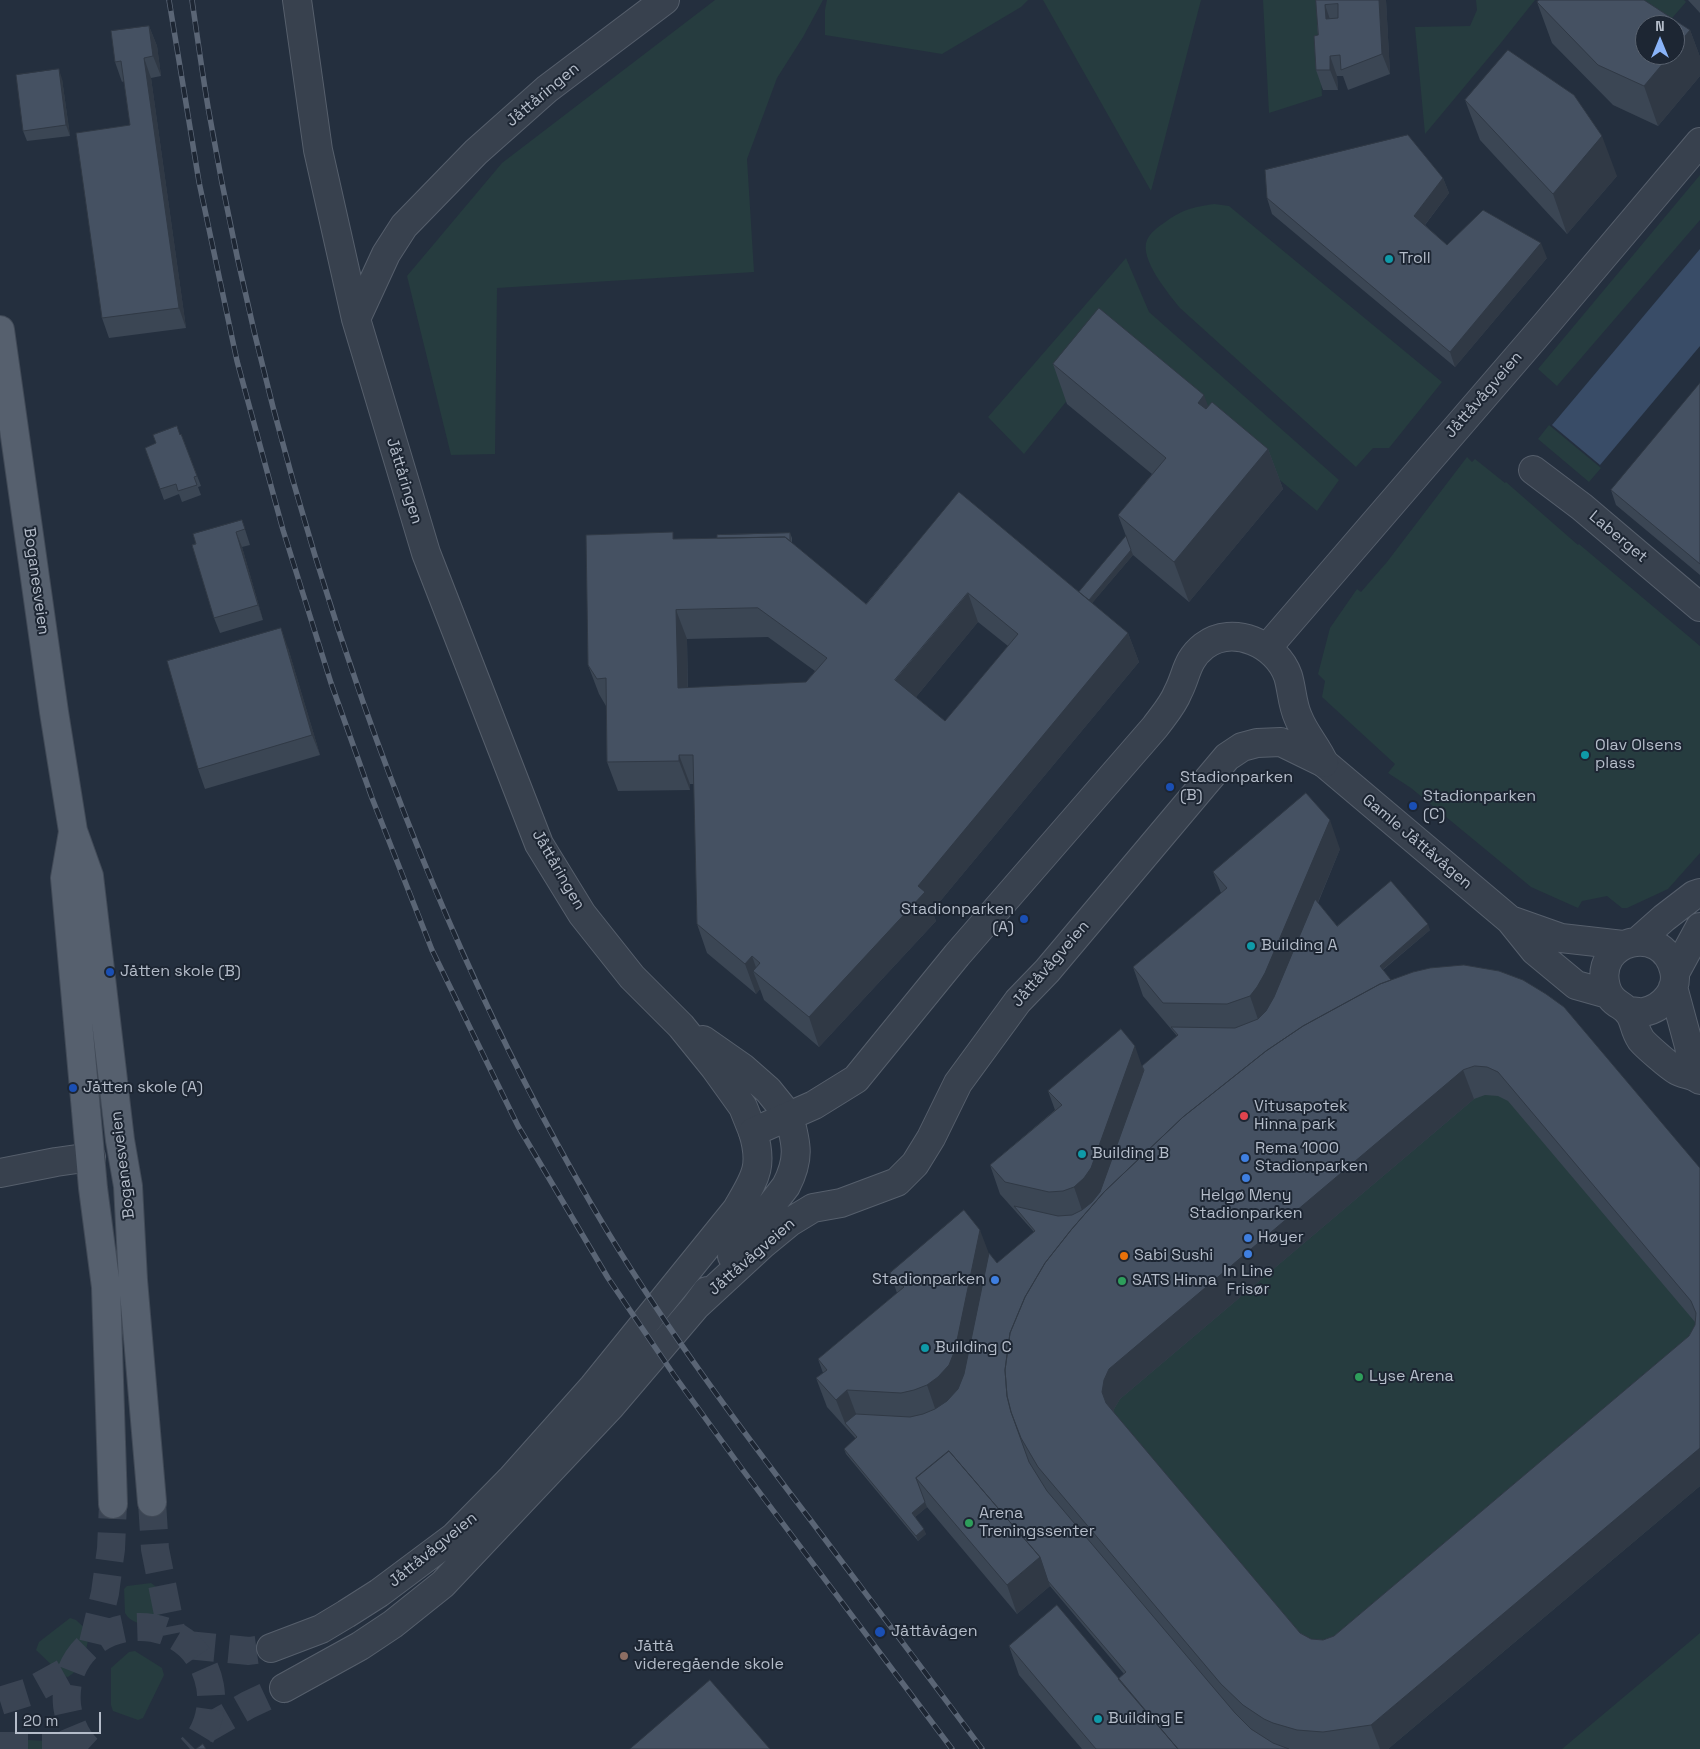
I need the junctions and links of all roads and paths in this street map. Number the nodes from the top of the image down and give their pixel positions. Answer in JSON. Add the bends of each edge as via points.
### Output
{"nodes":[{"id":1,"x":297,"y":0,"type":"edge"},
{"id":2,"x":665,"y":0,"type":"edge"},
{"id":3,"x":1700,"y":142,"type":"edge"},
{"id":4,"x":356,"y":319,"type":"junction"},
{"id":5,"x":0,"y":330,"type":"edge"},
{"id":6,"x":1533,"y":470,"type":"dead end"},
{"id":7,"x":1700,"y":606,"type":"edge"},
{"id":8,"x":1267,"y":648,"type":"junction"},
{"id":9,"x":1324,"y":763,"type":"junction"},
{"id":10,"x":73,"y":831,"type":"junction"},
{"id":11,"x":1700,"y":893,"type":"edge"},
{"id":12,"x":1510,"y":920,"type":"junction"},
{"id":13,"x":1700,"y":927,"type":"edge"},
{"id":14,"x":1630,"y":943,"type":"junction"},
{"id":15,"x":1674,"y":980,"type":"junction"},
{"id":16,"x":1608,"y":994,"type":"junction"},
{"id":17,"x":1629,"y":1011,"type":"junction"},
{"id":18,"x":680,"y":1026,"type":"junction"},
{"id":19,"x":1697,"y":1078,"type":"edge"},
{"id":20,"x":789,"y":1116,"type":"junction"},
{"id":21,"x":753,"y":1132,"type":"junction"},
{"id":22,"x":91,"y":1157,"type":"junction"},
{"id":23,"x":0,"y":1173,"type":"edge"},
{"id":24,"x":696,"y":1306,"type":"junction"},
{"id":25,"x":152,"y":1502,"type":"tunnel mouth"},
{"id":26,"x":113,"y":1504,"type":"tunnel mouth"},
{"id":27,"x":271,"y":1648,"type":"tunnel mouth"},
{"id":28,"x":284,"y":1688,"type":"tunnel mouth"}],
"edges":[{"from":1,"to":4,"type":"street","via":[[318,150]]},
{"from":2,"to":4,"type":"street","name":"Jåttåringen","via":[[547,89],[476,152],[410,219],[386,254]]},
{"from":3,"to":8,"type":"street","name":"Jåttåvågveien"},
{"from":4,"to":18,"type":"street","name":"Jåttåringen","via":[[426,553],[539,844],[582,914],[632,977]]},
{"from":5,"to":10,"type":"main road","name":"Boganesveien"},
{"from":6,"to":7,"type":"street","name":"Laberget"},
{"from":8,"to":9,"type":"street","via":[[1279,658],[1288,676],[1298,718]]},
{"from":8,"to":20,"type":"street","via":[[1238,636],[1204,646],[1184,672],[1178,693],[1155,728],[957,955],[856,1078],[814,1105]]},
{"from":9,"to":12,"type":"street","name":"Gamle Jåttåvågen"},
{"from":9,"to":24,"type":"street","name":"Jåttåvågveien","via":[[1281,742],[1242,747],[1227,757],[1047,971],[1018,1001],[958,1083],[915,1164],[897,1182],[841,1203],[813,1208],[790,1222]]},
{"from":10,"to":22,"type":"main road","name":"Boganesveien","via":[[65,878]]},
{"from":10,"to":25,"type":"main road","name":"Boganesveien","via":[[89,876],[128,1186]]},
{"from":11,"to":14,"type":"street"},
{"from":12,"to":14,"type":"street","name":"Gamle Jåttåvågen","via":[[1561,938]]},
{"from":12,"to":16,"type":"street","name":"Gamle Jåttåvågen","via":[[1535,950],[1576,985]]},
{"from":13,"to":15,"type":"street"},
{"from":14,"to":15,"type":"street","name":"Gamle Jåttåvågen","via":[[1650,943],[1660,948],[1671,960]]},
{"from":14,"to":16,"type":"street","via":[[1612,954],[1606,967],[1604,979]]},
{"from":15,"to":17,"type":"street","via":[[1667,999],[1657,1008]]},
{"from":15,"to":19,"type":"street","name":"Gamle Jåttåvågen"},
{"from":16,"to":17,"type":"street","name":"Gamle Jåttåvågen"},
{"from":17,"to":19,"type":"street","name":"Gamle Jåttåvågen","via":[[1641,1040],[1676,1070]]},
{"from":18,"to":20,"type":"street","name":"Jåttåringen","via":[[743,1068],[768,1090]]},
{"from":18,"to":21,"type":"street","name":"Jåttåringen","via":[[743,1107]]},
{"from":20,"to":21,"type":"street"},
{"from":20,"to":24,"type":"street","name":"Jåttåvågveien","via":[[797,1153],[792,1174]]},
{"from":21,"to":27,"type":"street","name":"Jåttåvågveien","via":[[759,1161],[755,1177],[737,1209],[593,1387],[512,1478],[454,1537],[379,1593],[321,1629]]},
{"from":22,"to":23,"type":"street"},
{"from":22,"to":26,"type":"main road","name":"Boganesveien","via":[[106,1287]]},
{"from":24,"to":28,"type":"street","name":"Jåttåvågveien","via":[[610,1407],[443,1584],[360,1646]]}]}
